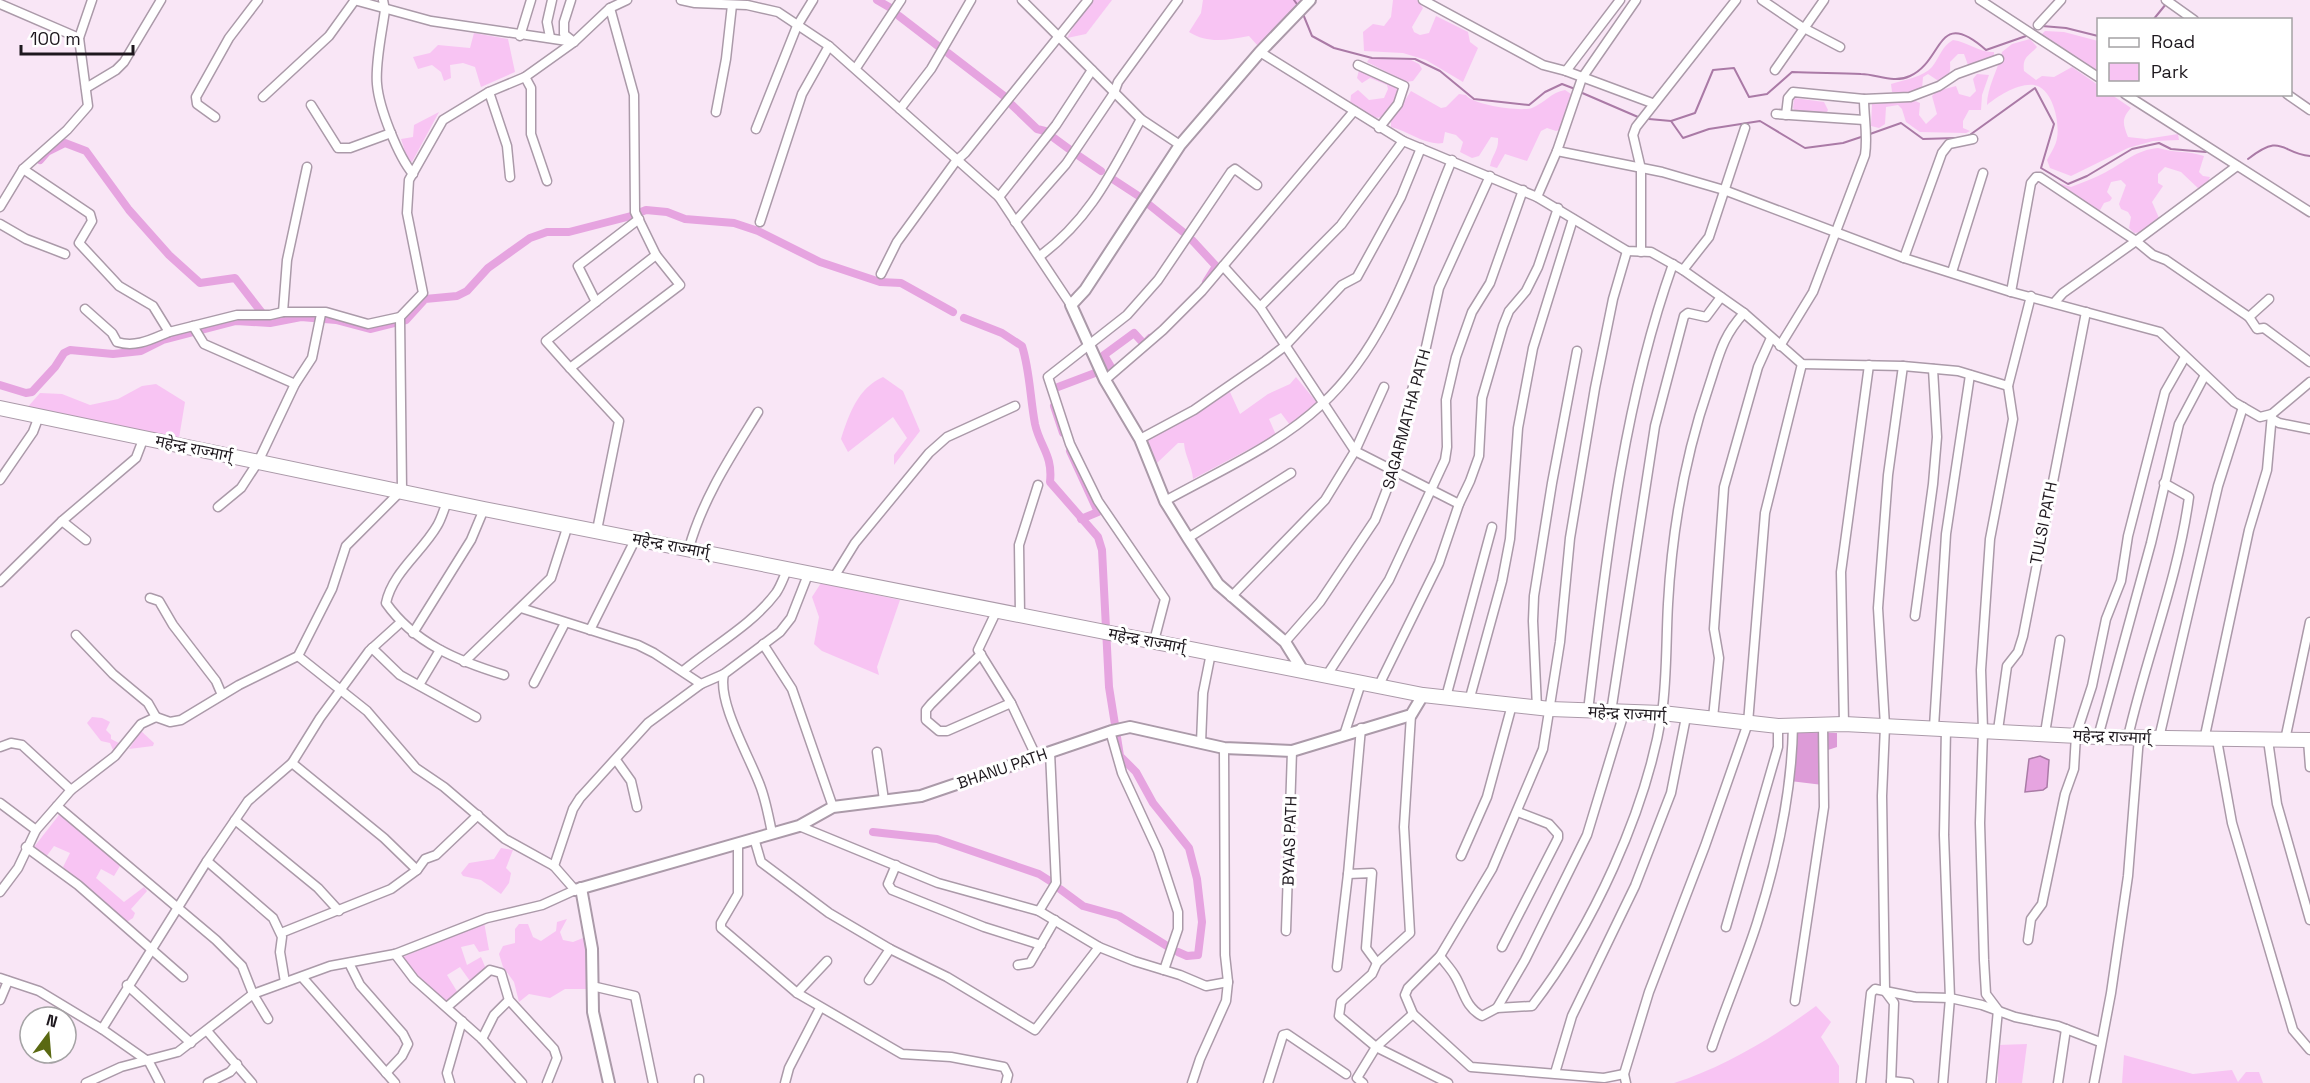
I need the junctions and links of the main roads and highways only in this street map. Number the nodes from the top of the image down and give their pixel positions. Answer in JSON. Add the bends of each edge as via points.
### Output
{"nodes":[{"id":1,"x":0,"y":408,"type":"edge"},
{"id":2,"x":2309,"y":740,"type":"edge"}],
"edges":[{"from":1,"to":2,"type":"highway","name":"महेन्द्र राज्मार्ग्","via":[[484,509],[1423,695],[1778,726],[1844,724],[2098,737]]}]}
